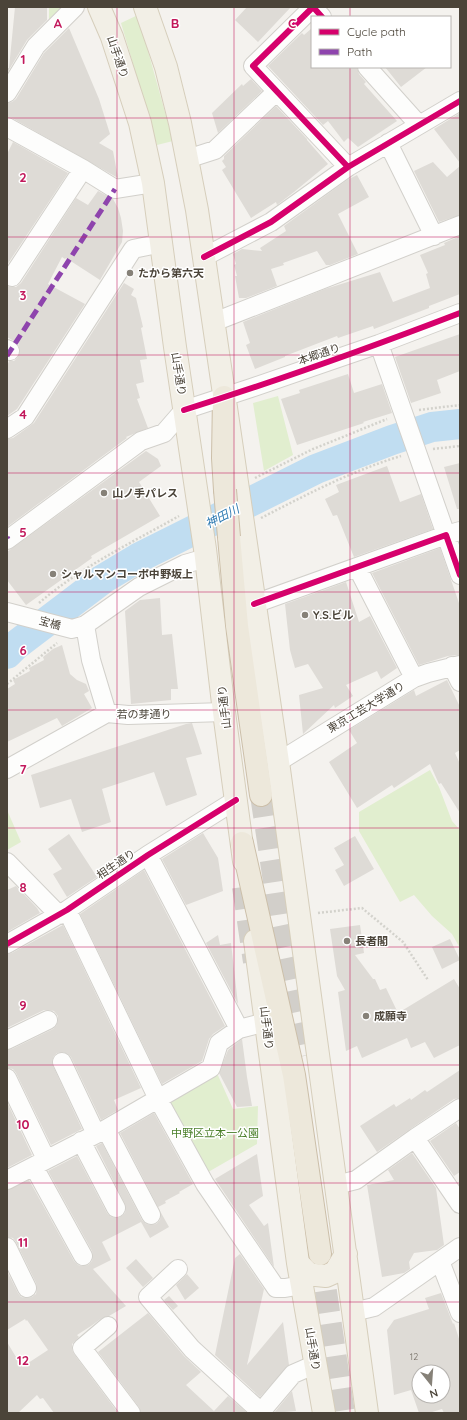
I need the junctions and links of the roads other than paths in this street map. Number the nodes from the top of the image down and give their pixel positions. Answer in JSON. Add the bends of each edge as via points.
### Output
{"nodes":[{"id":1,"x":75,"y":7,"type":"edge"},
{"id":2,"x":99,"y":7,"type":"edge"},
{"id":3,"x":145,"y":7,"type":"edge"},
{"id":4,"x":313,"y":7,"type":"edge"},
{"id":5,"x":321,"y":16,"type":"edge"},
{"id":6,"x":368,"y":68,"type":"edge"},
{"id":7,"x":276,"y":92,"type":"junction"},
{"id":8,"x":7,"y":93,"type":"edge"},
{"id":9,"x":460,"y":101,"type":"edge"},
{"id":10,"x":419,"y":125,"type":"junction"},
{"id":11,"x":7,"y":127,"type":"edge"},
{"id":12,"x":388,"y":143,"type":"junction"},
{"id":13,"x":187,"y":159,"type":"junction"},
{"id":14,"x":348,"y":167,"type":"junction"},
{"id":15,"x":83,"y":169,"type":"junction"},
{"id":16,"x":153,"y":183,"type":"junction"},
{"id":17,"x":460,"y":225,"type":"edge"},
{"id":18,"x":434,"y":236,"type":"junction"},
{"id":19,"x":162,"y":243,"type":"junction"},
{"id":20,"x":204,"y":258,"type":"junction"},
{"id":21,"x":12,"y":278,"type":"dead end"},
{"id":22,"x":460,"y":314,"type":"edge"},
{"id":23,"x":214,"y":322,"type":"junction"},
{"id":24,"x":379,"y":344,"type":"junction"},
{"id":25,"x":224,"y":397,"type":"junction"},
{"id":26,"x":184,"y":410,"type":"junction"},
{"id":27,"x":7,"y":429,"type":"edge"},
{"id":28,"x":244,"y":528,"type":"junction"},
{"id":29,"x":453,"y":533,"type":"edge"},
{"id":30,"x":7,"y":540,"type":"edge"},
{"id":31,"x":206,"y":553,"type":"junction"},
{"id":32,"x":357,"y":567,"type":"junction"},
{"id":33,"x":460,"y":575,"type":"edge"},
{"id":34,"x":254,"y":604,"type":"junction"},
{"id":35,"x":20,"y":615,"type":"edge"},
{"id":36,"x":73,"y":631,"type":"junction"},
{"id":37,"x":457,"y":671,"type":"edge"},
{"id":38,"x":414,"y":678,"type":"junction"},
{"id":39,"x":224,"y":712,"type":"junction"},
{"id":40,"x":107,"y":713,"type":"junction"},
{"id":41,"x":278,"y":762,"type":"junction"},
{"id":42,"x":7,"y":769,"type":"edge"},
{"id":43,"x":261,"y":795,"type":"tunnel mouth"},
{"id":44,"x":236,"y":800,"type":"junction"},
{"id":45,"x":242,"y":843,"type":"junction"},
{"id":46,"x":148,"y":855,"type":"junction"},
{"id":47,"x":7,"y":862,"type":"edge"},
{"id":48,"x":63,"y":912,"type":"junction"},
{"id":49,"x":7,"y":944,"type":"edge"},
{"id":50,"x":48,"y":1020,"type":"dead end"},
{"id":51,"x":266,"y":1022,"type":"junction"},
{"id":52,"x":239,"y":1029,"type":"junction"},
{"id":53,"x":7,"y":1040,"type":"edge"},
{"id":54,"x":62,"y":1062,"type":"dead end"},
{"id":55,"x":7,"y":1078,"type":"edge"},
{"id":56,"x":158,"y":1099,"type":"junction"},
{"id":57,"x":460,"y":1108,"type":"edge"},
{"id":58,"x":94,"y":1134,"type":"junction"},
{"id":59,"x":415,"y":1138,"type":"junction"},
{"id":60,"x":40,"y":1163,"type":"junction"},
{"id":61,"x":7,"y":1180,"type":"edge"},
{"id":62,"x":336,"y":1185,"type":"junction"},
{"id":63,"x":460,"y":1204,"type":"edge"},
{"id":64,"x":116,"y":1208,"type":"dead end"},
{"id":65,"x":151,"y":1215,"type":"dead end"},
{"id":66,"x":7,"y":1247,"type":"edge"},
{"id":67,"x":460,"y":1247,"type":"edge"},
{"id":68,"x":320,"y":1254,"type":"tunnel mouth"},
{"id":69,"x":346,"y":1254,"type":"junction"},
{"id":70,"x":83,"y":1256,"type":"dead end"},
{"id":71,"x":440,"y":1261,"type":"junction"},
{"id":72,"x":298,"y":1264,"type":"junction"},
{"id":73,"x":178,"y":1269,"type":"dead end"},
{"id":74,"x":302,"y":1285,"type":"junction"},
{"id":75,"x":27,"y":1288,"type":"dead end"},
{"id":76,"x":353,"y":1312,"type":"junction"},
{"id":77,"x":460,"y":1313,"type":"edge"},
{"id":78,"x":108,"y":1326,"type":"dead end"},
{"id":79,"x":316,"y":1364,"type":"junction"},
{"id":80,"x":260,"y":1412,"type":"edge"},
{"id":81,"x":131,"y":1413,"type":"edge"},
{"id":82,"x":324,"y":1413,"type":"edge"},
{"id":83,"x":367,"y":1413,"type":"edge"}],
"edges":[{"from":1,"to":8,"type":"street","via":[[36,46]]},
{"from":2,"to":16,"type":"main road","name":"山手通り","via":[[112,37],[140,123]]},
{"from":3,"to":13,"type":"main road","via":[[166,67]]},
{"from":4,"to":5,"type":"street"},
{"from":4,"to":7,"type":"street","via":[[253,66]]},
{"from":6,"to":10,"type":"street"},
{"from":7,"to":13,"type":"street","via":[[215,150]]},
{"from":7,"to":14,"type":"street"},
{"from":9,"to":10,"type":"street"},
{"from":10,"to":12,"type":"street"},
{"from":11,"to":15,"type":"street"},
{"from":12,"to":14,"type":"street"},
{"from":12,"to":18,"type":"street"},
{"from":13,"to":20,"type":"main road"},
{"from":14,"to":20,"type":"street","via":[[271,222]]},
{"from":15,"to":16,"type":"street","via":[[115,189]]},
{"from":15,"to":21,"type":"street"},
{"from":16,"to":19,"type":"main road","name":"山手通り"},
{"from":17,"to":18,"type":"street"},
{"from":18,"to":23,"type":"street"},
{"from":19,"to":26,"type":"main road","name":"山手通り"},
{"from":19,"to":27,"type":"street","via":[[133,248],[25,417]]},
{"from":20,"to":23,"type":"main road"},
{"from":22,"to":24,"type":"street","name":"本郷通り"},
{"from":23,"to":25,"type":"main road"},
{"from":24,"to":25,"type":"street","name":"本郷通り"},
{"from":24,"to":29,"type":"street","via":[[416,449]]},
{"from":25,"to":26,"type":"street","name":"本郷通り"},
{"from":25,"to":28,"type":"highway","bridge":true,"via":[[223,458],[239,484]]},
{"from":26,"to":30,"type":"street","via":[[164,434],[141,442]]},
{"from":26,"to":31,"type":"main road","name":"山手通り"},
{"from":28,"to":34,"type":"main road"},
{"from":28,"to":43,"type":"highway","via":[[236,626]]},
{"from":29,"to":32,"type":"street"},
{"from":29,"to":33,"type":"street"},
{"from":31,"to":36,"type":"street","via":[[140,587]]},
{"from":31,"to":39,"type":"main road","name":"山手通り"},
{"from":32,"to":34,"type":"street"},
{"from":32,"to":38,"type":"street"},
{"from":34,"to":41,"type":"main road"},
{"from":35,"to":36,"type":"street","name":"宝橋"},
{"from":36,"to":40,"type":"street","via":[[91,660]]},
{"from":37,"to":38,"type":"street","name":"東京工芸大学通り"},
{"from":38,"to":41,"type":"street","name":"東京工芸大学通り"},
{"from":39,"to":40,"type":"street","name":"若の芽通り","via":[[128,715]]},
{"from":39,"to":44,"type":"main road","name":"山手通り"},
{"from":40,"to":42,"type":"street","name":"若の芽通り"},
{"from":41,"to":62,"type":"main road"},
{"from":44,"to":45,"type":"main road","name":"山手通り"},
{"from":44,"to":46,"type":"street","name":"相生通り"},
{"from":45,"to":51,"type":"main road","name":"山手通り"},
{"from":45,"to":68,"type":"highway","via":[[294,1075]]},
{"from":46,"to":48,"type":"street","name":"相生通り"},
{"from":46,"to":52,"type":"street"},
{"from":47,"to":48,"type":"street"},
{"from":48,"to":49,"type":"street","name":"相生通り"},
{"from":48,"to":56,"type":"street"},
{"from":50,"to":53,"type":"street"},
{"from":51,"to":52,"type":"street"},
{"from":51,"to":72,"type":"main road","name":"山手通り"},
{"from":52,"to":56,"type":"street","via":[[219,1043],[211,1068]]},
{"from":54,"to":58,"type":"street"},
{"from":55,"to":60,"type":"street"},
{"from":56,"to":58,"type":"street"},
{"from":56,"to":74,"type":"street","via":[[205,1184],[276,1288]]},
{"from":57,"to":59,"type":"street"},
{"from":58,"to":60,"type":"street"},
{"from":58,"to":64,"type":"street"},
{"from":58,"to":65,"type":"street"},
{"from":59,"to":62,"type":"street","via":[[356,1180]]},
{"from":59,"to":63,"type":"street"},
{"from":60,"to":61,"type":"street"},
{"from":60,"to":70,"type":"street"},
{"from":62,"to":69,"type":"main road"},
{"from":66,"to":75,"type":"street"},
{"from":67,"to":71,"type":"street"},
{"from":69,"to":72,"type":"main road","via":[[335,1272],[326,1276],[309,1274]]},
{"from":69,"to":76,"type":"main road"},
{"from":71,"to":76,"type":"street","via":[[374,1307]]},
{"from":71,"to":77,"type":"street"},
{"from":72,"to":74,"type":"main road","name":"山手通り"},
{"from":73,"to":80,"type":"street","via":[[148,1298],[192,1349]]},
{"from":74,"to":79,"type":"main road","name":"山手通り"},
{"from":76,"to":83,"type":"main road"},
{"from":78,"to":81,"type":"street","via":[[82,1348]]},
{"from":79,"to":80,"type":"street","via":[[293,1374]]},
{"from":79,"to":82,"type":"main road","name":"山手通り"}]}
